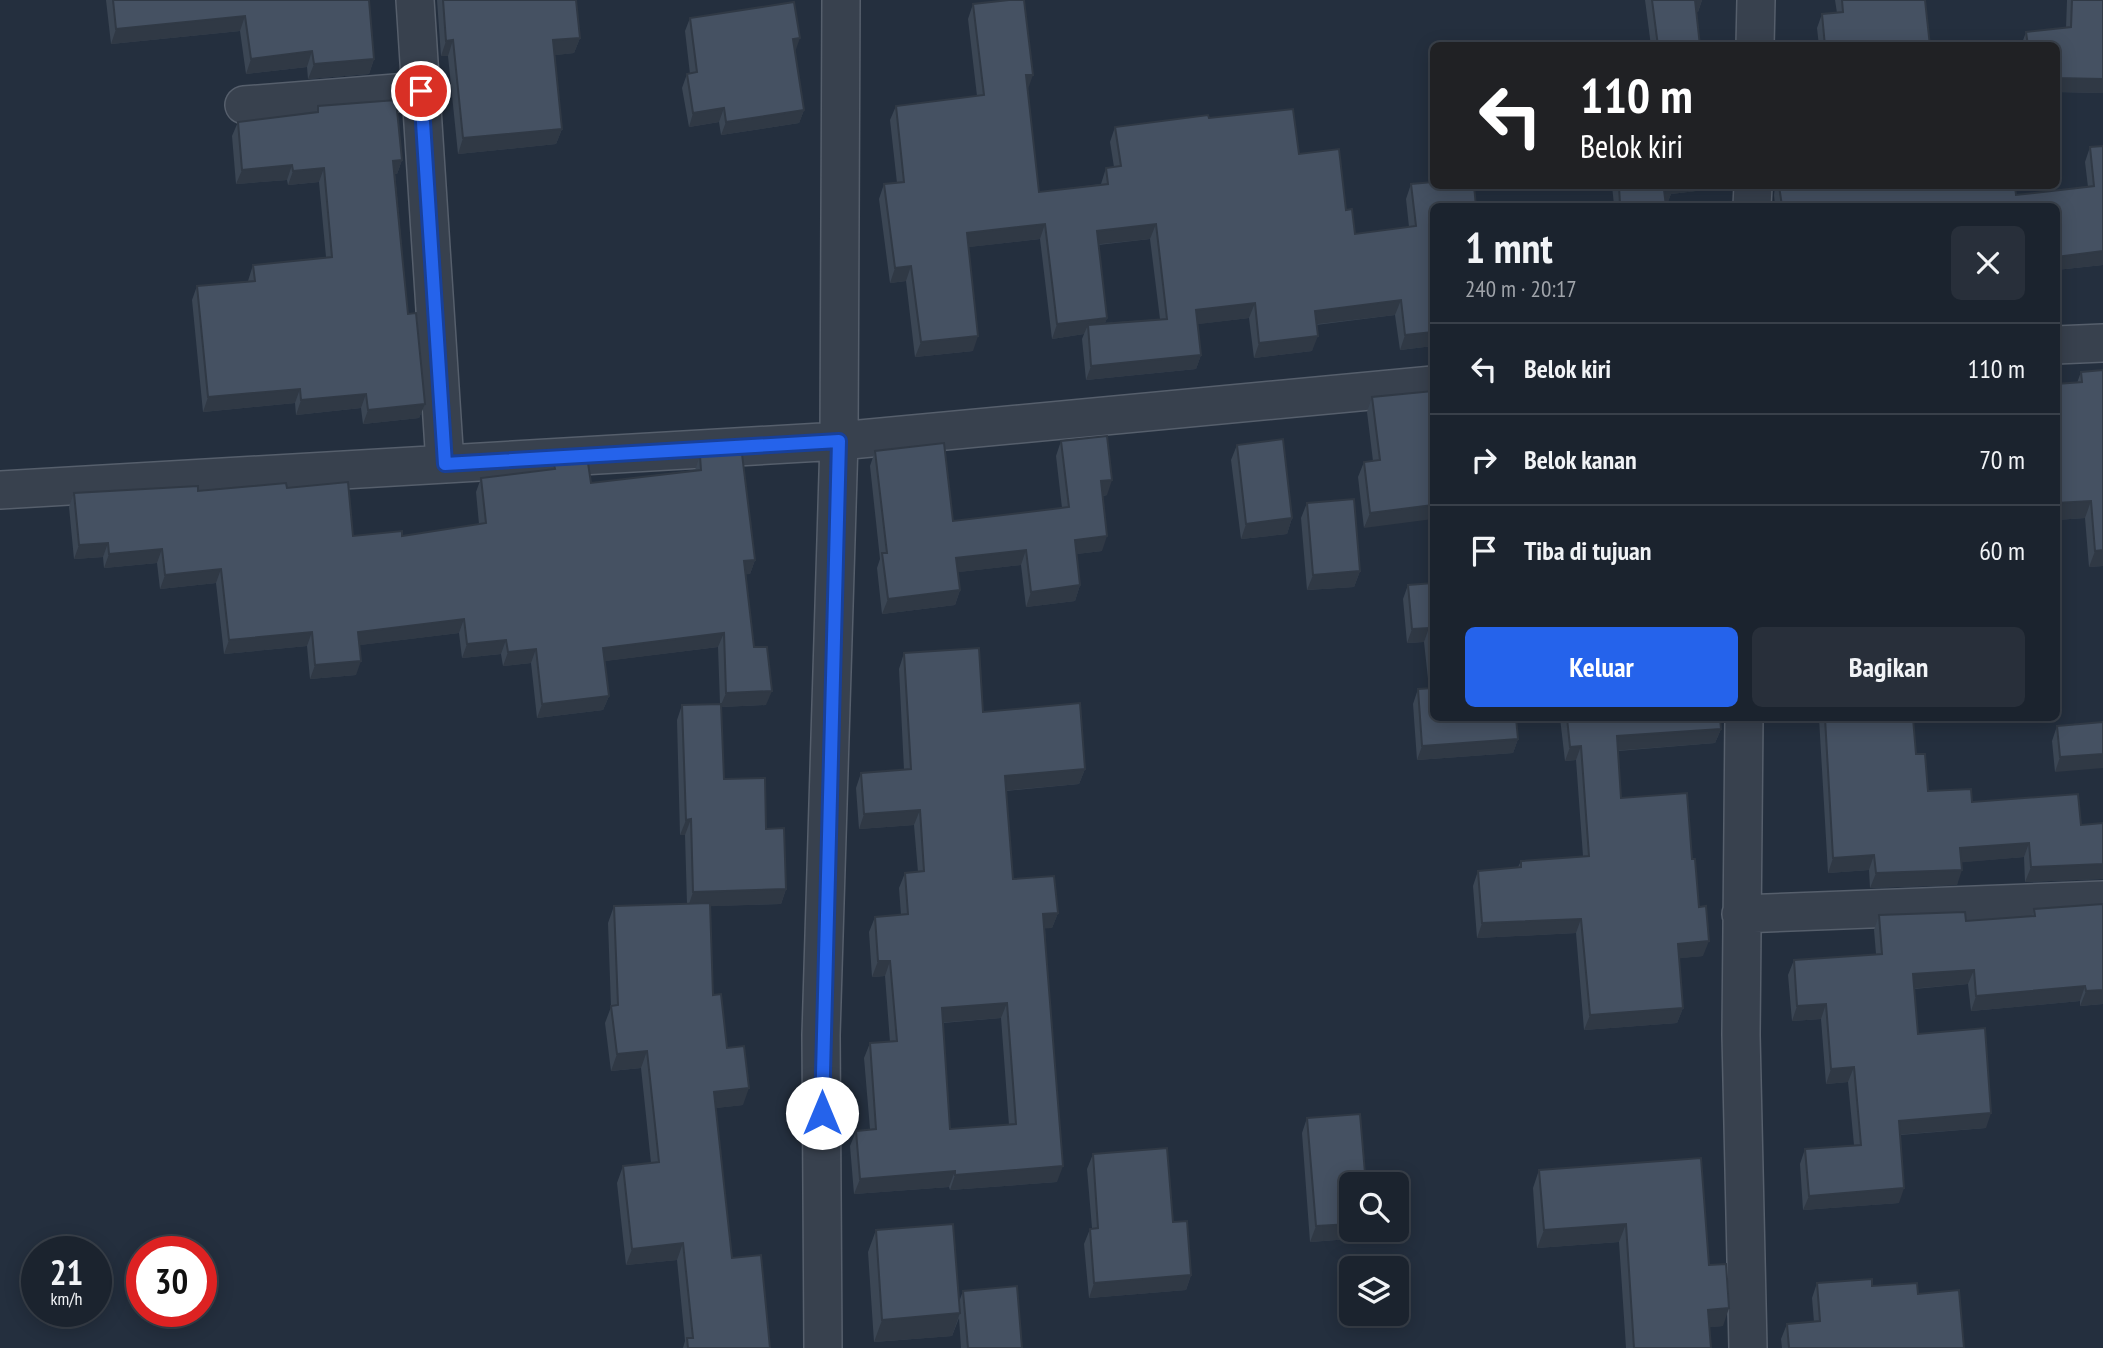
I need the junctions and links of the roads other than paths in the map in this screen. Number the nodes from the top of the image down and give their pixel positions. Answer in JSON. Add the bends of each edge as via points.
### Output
{"nodes":[{"id":1,"x":415,"y":0,"type":"edge"},
{"id":2,"x":841,"y":0,"type":"edge"},
{"id":3,"x":1756,"y":0,"type":"edge"},
{"id":4,"x":1755,"y":42,"type":"edge"},
{"id":5,"x":421,"y":91,"type":"junction"},
{"id":6,"x":244,"y":104,"type":"dead end"},
{"id":7,"x":2103,"y":343,"type":"edge"},
{"id":8,"x":2060,"y":345,"type":"edge"},
{"id":9,"x":1430,"y":385,"type":"edge"},
{"id":10,"x":839,"y":441,"type":"junction"},
{"id":11,"x":445,"y":464,"type":"junction"},
{"id":12,"x":0,"y":490,"type":"edge"},
{"id":13,"x":1744,"y":721,"type":"edge"},
{"id":14,"x":2103,"y":900,"type":"edge"},
{"id":15,"x":1741,"y":914,"type":"junction"},
{"id":16,"x":823,"y":1348,"type":"edge"},
{"id":17,"x":1748,"y":1348,"type":"edge"}],
"edges":[{"from":1,"to":5,"type":"street"},
{"from":2,"to":10,"type":"street"},
{"from":3,"to":4,"type":"street"},
{"from":5,"to":6,"type":"street"},
{"from":5,"to":11,"type":"street"},
{"from":7,"to":8,"type":"street"},
{"from":9,"to":10,"type":"street"},
{"from":10,"to":11,"type":"street"},
{"from":10,"to":16,"type":"street","via":[[821,1035]]},
{"from":11,"to":12,"type":"street"},
{"from":13,"to":15,"type":"street"},
{"from":14,"to":15,"type":"street"},
{"from":15,"to":17,"type":"street"}]}
